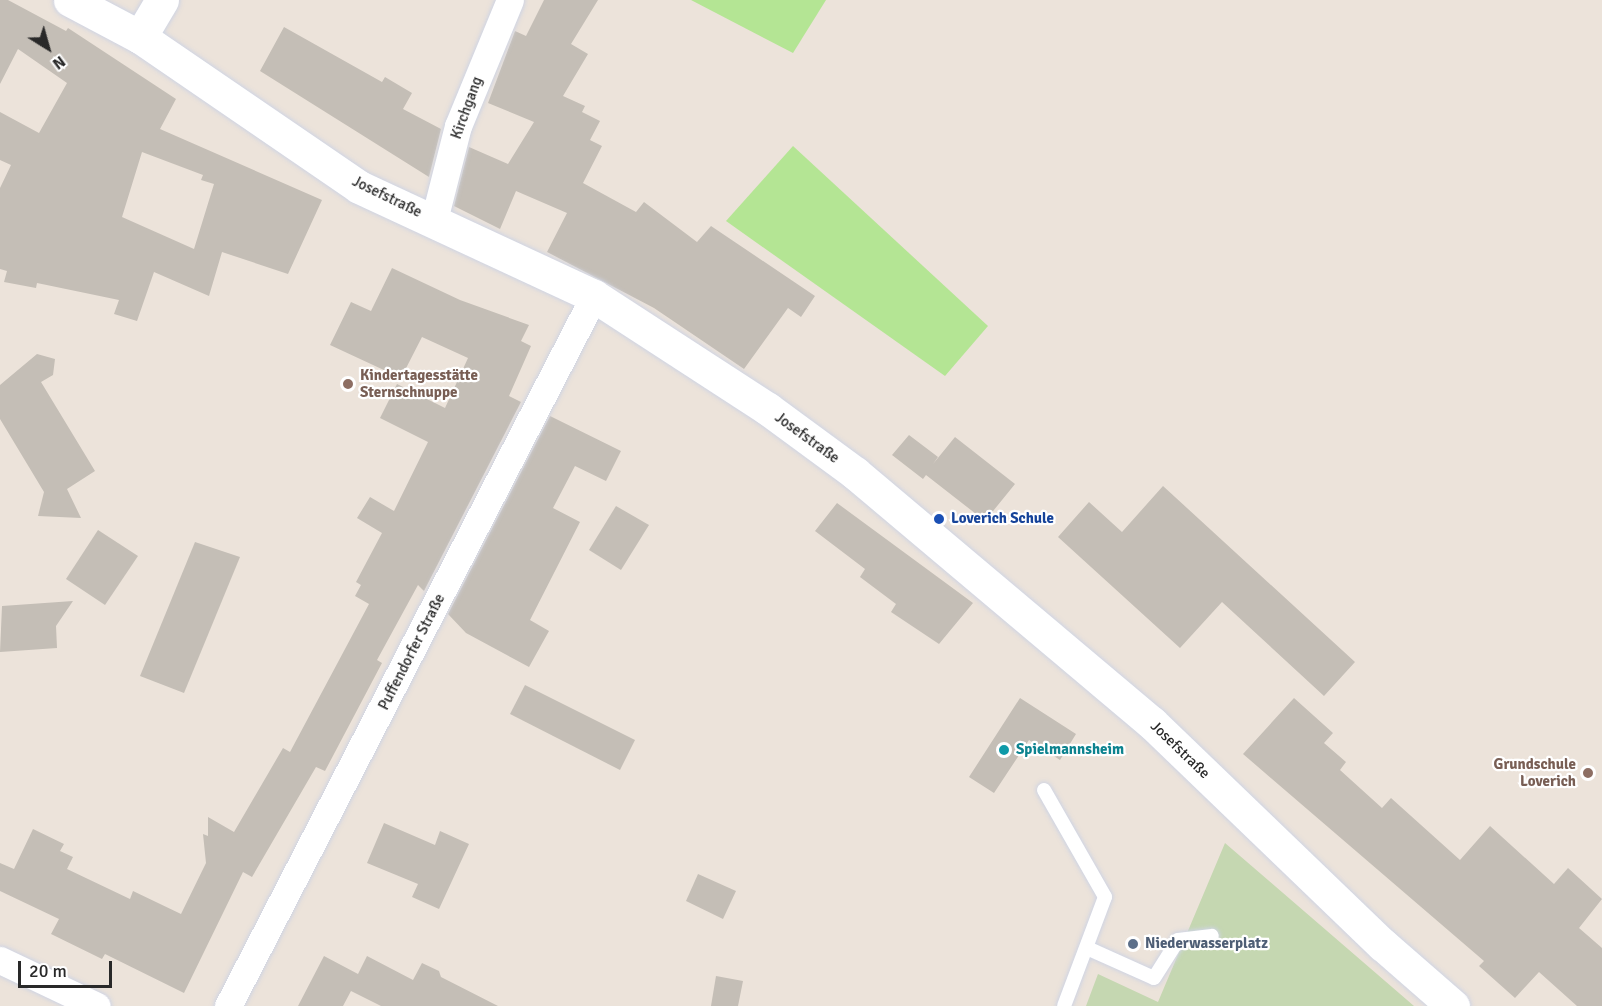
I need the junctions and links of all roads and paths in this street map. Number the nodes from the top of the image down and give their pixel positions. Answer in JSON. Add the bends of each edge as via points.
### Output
{"nodes":[{"id":1,"x":70,"y":0,"type":"edge"},
{"id":2,"x":162,"y":0,"type":"edge"},
{"id":3,"x":510,"y":0,"type":"edge"},
{"id":4,"x":140,"y":38,"type":"junction"},
{"id":5,"x":434,"y":220,"type":"junction"},
{"id":6,"x":594,"y":296,"type":"junction"},
{"id":7,"x":1044,"y":790,"type":"dead end"},
{"id":8,"x":1212,"y":936,"type":"dead end"},
{"id":9,"x":1087,"y":948,"type":"junction"},
{"id":10,"x":0,"y":960,"type":"edge"},
{"id":11,"x":98,"y":1006,"type":"edge"},
{"id":12,"x":228,"y":1006,"type":"edge"},
{"id":13,"x":1064,"y":1006,"type":"edge"},
{"id":14,"x":1453,"y":1006,"type":"edge"}],
"edges":[{"from":1,"to":4,"type":"street","name":"Josefstraße"},
{"from":2,"to":4,"type":"street"},
{"from":3,"to":5,"type":"street","name":"Kirchgang","via":[[458,126]]},
{"from":4,"to":5,"type":"street","name":"Josefstraße","via":[[359,187]]},
{"from":5,"to":6,"type":"street","name":"Josefstraße"},
{"from":6,"to":12,"type":"street","name":"Puffendorfer Straße"},
{"from":6,"to":14,"type":"street","name":"Josefstraße","via":[[768,409],[864,480],[1152,723],[1383,945]]},
{"from":7,"to":9,"type":"lane","via":[[1105,897]]},
{"from":8,"to":9,"type":"lane","via":[[1178,940],[1154,978]]},
{"from":9,"to":13,"type":"lane"},
{"from":10,"to":11,"type":"street"}]}
